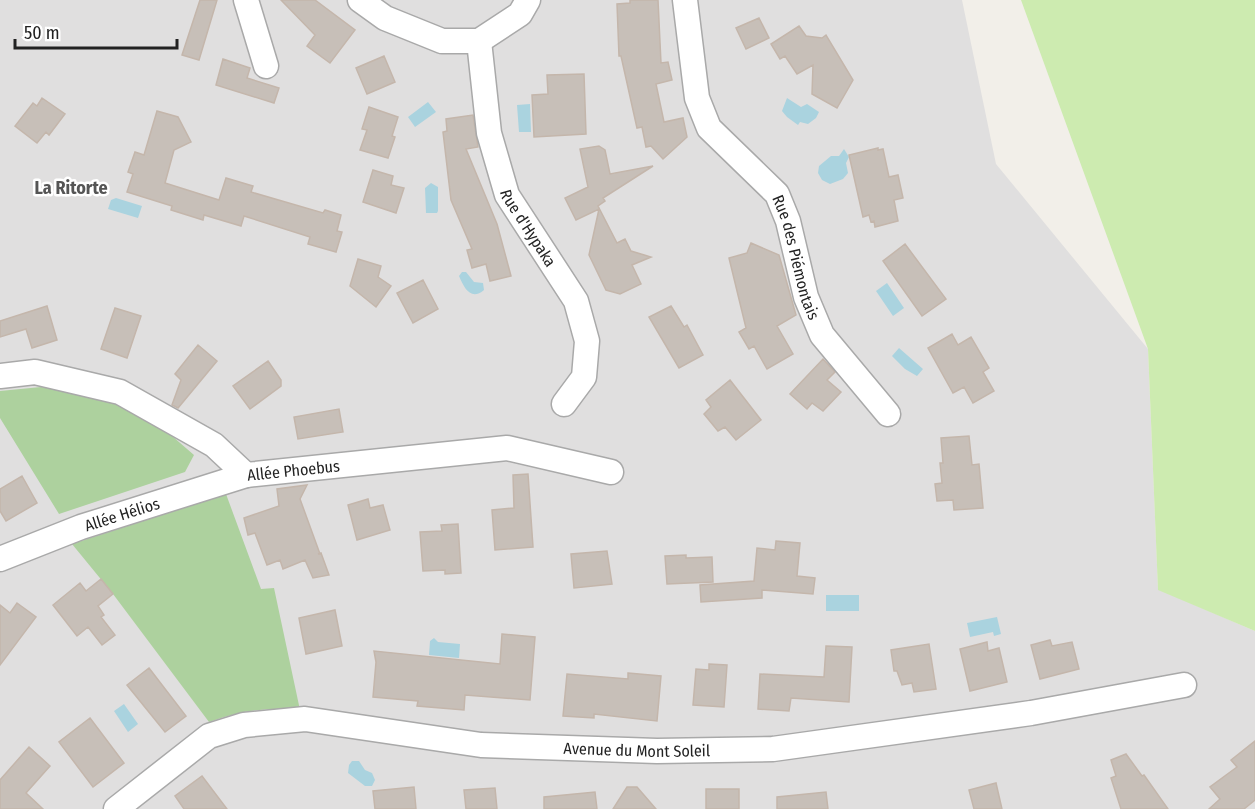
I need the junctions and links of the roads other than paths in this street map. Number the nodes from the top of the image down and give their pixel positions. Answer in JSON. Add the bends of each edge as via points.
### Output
{"nodes":[{"id":1,"x":246,"y":0,"type":"edge"},
{"id":2,"x":360,"y":0,"type":"edge"},
{"id":3,"x":528,"y":0,"type":"edge"},
{"id":4,"x":685,"y":0,"type":"edge"},
{"id":5,"x":479,"y":40,"type":"junction"},
{"id":6,"x":266,"y":66,"type":"dead end"},
{"id":7,"x":0,"y":375,"type":"edge"},
{"id":8,"x":564,"y":404,"type":"dead end"},
{"id":9,"x":888,"y":414,"type":"dead end"},
{"id":10,"x":611,"y":472,"type":"dead end"},
{"id":11,"x":246,"y":475,"type":"junction"},
{"id":12,"x":0,"y":559,"type":"edge"},
{"id":13,"x":1184,"y":685,"type":"dead end"},
{"id":14,"x":116,"y":809,"type":"edge"}],
"edges":[{"from":1,"to":6,"type":"street"},
{"from":2,"to":5,"type":"street","via":[[386,18],[442,41]]},
{"from":3,"to":5,"type":"street","via":[[520,14]]},
{"from":4,"to":9,"type":"street","name":"Rue des Piémontais","via":[[697,98],[709,128],[777,194],[788,220],[806,297],[822,335]]},
{"from":5,"to":8,"type":"street","name":"Rue d'Hypaka","via":[[489,133],[507,195],[576,301],[587,341],[584,376]]},
{"from":7,"to":11,"type":"street","name":"Allée Phoebus","via":[[35,372],[120,392],[214,445]]},
{"from":10,"to":11,"type":"street","name":"Allée Phoebus","via":[[507,448]]},
{"from":11,"to":12,"type":"street","name":"Allée Hélios","via":[[81,527]]},
{"from":13,"to":14,"type":"street","name":"Avenue du Mont Soleil","via":[[1031,713],[773,749],[657,751],[481,745],[305,718],[244,725],[209,736]]}]}
